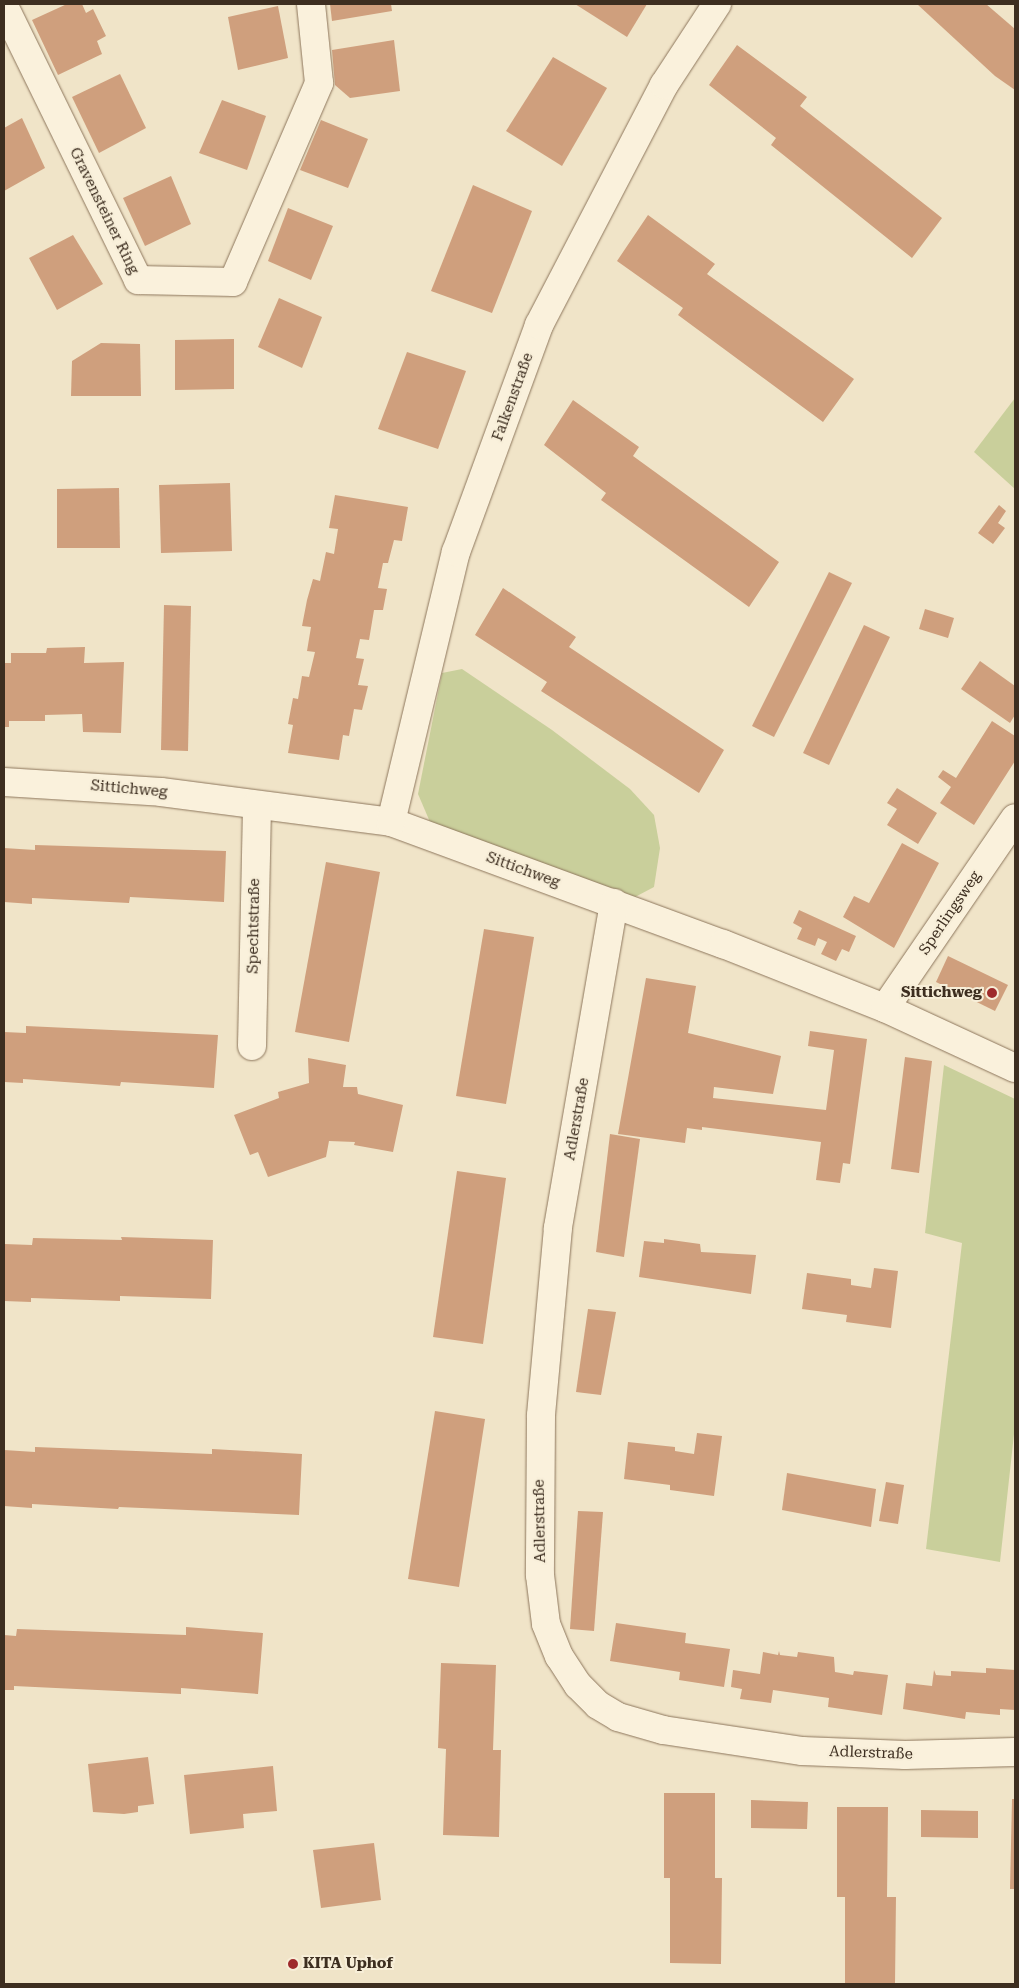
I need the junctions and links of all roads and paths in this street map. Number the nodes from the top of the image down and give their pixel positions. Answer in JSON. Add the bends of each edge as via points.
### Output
{"nodes":[{"id":1,"x":311,"y":4,"type":"edge"},
{"id":2,"x":717,"y":4,"type":"edge"},
{"id":3,"x":4,"y":6,"type":"edge"},
{"id":4,"x":4,"y":782,"type":"edge"},
{"id":5,"x":257,"y":806,"type":"junction"},
{"id":6,"x":1015,"y":818,"type":"edge"},
{"id":7,"x":391,"y":822,"type":"junction"},
{"id":8,"x":614,"y":903,"type":"junction"},
{"id":9,"x":885,"y":1008,"type":"junction"},
{"id":10,"x":252,"y":1046,"type":"dead end"},
{"id":11,"x":1015,"y":1068,"type":"edge"},
{"id":12,"x":1015,"y":1752,"type":"edge"}],
"edges":[{"from":1,"to":3,"type":"street","name":"Gravensteiner Ring","via":[[319,83],[233,282],[138,280]]},
{"from":2,"to":7,"type":"street","name":"Falkenstraße","via":[[664,85],[539,325],[456,552]]},
{"from":4,"to":5,"type":"street","name":"Sittichweg","via":[[161,792]]},
{"from":5,"to":7,"type":"street","name":"Sittichweg"},
{"from":5,"to":10,"type":"street","name":"Spechtstraße"},
{"from":6,"to":9,"type":"street","name":"Sperlingsweg"},
{"from":7,"to":8,"type":"street","name":"Sittichweg"},
{"from":8,"to":9,"type":"street","name":"Sittichweg"},
{"from":8,"to":12,"type":"street","name":"Adlerstraße","via":[[558,1228],[541,1416],[540,1575],[546,1624],[559,1656],[578,1685],[598,1704],[618,1718],[663,1730],[802,1751],[905,1755]]},
{"from":9,"to":11,"type":"street","name":"Sittichweg"}]}
